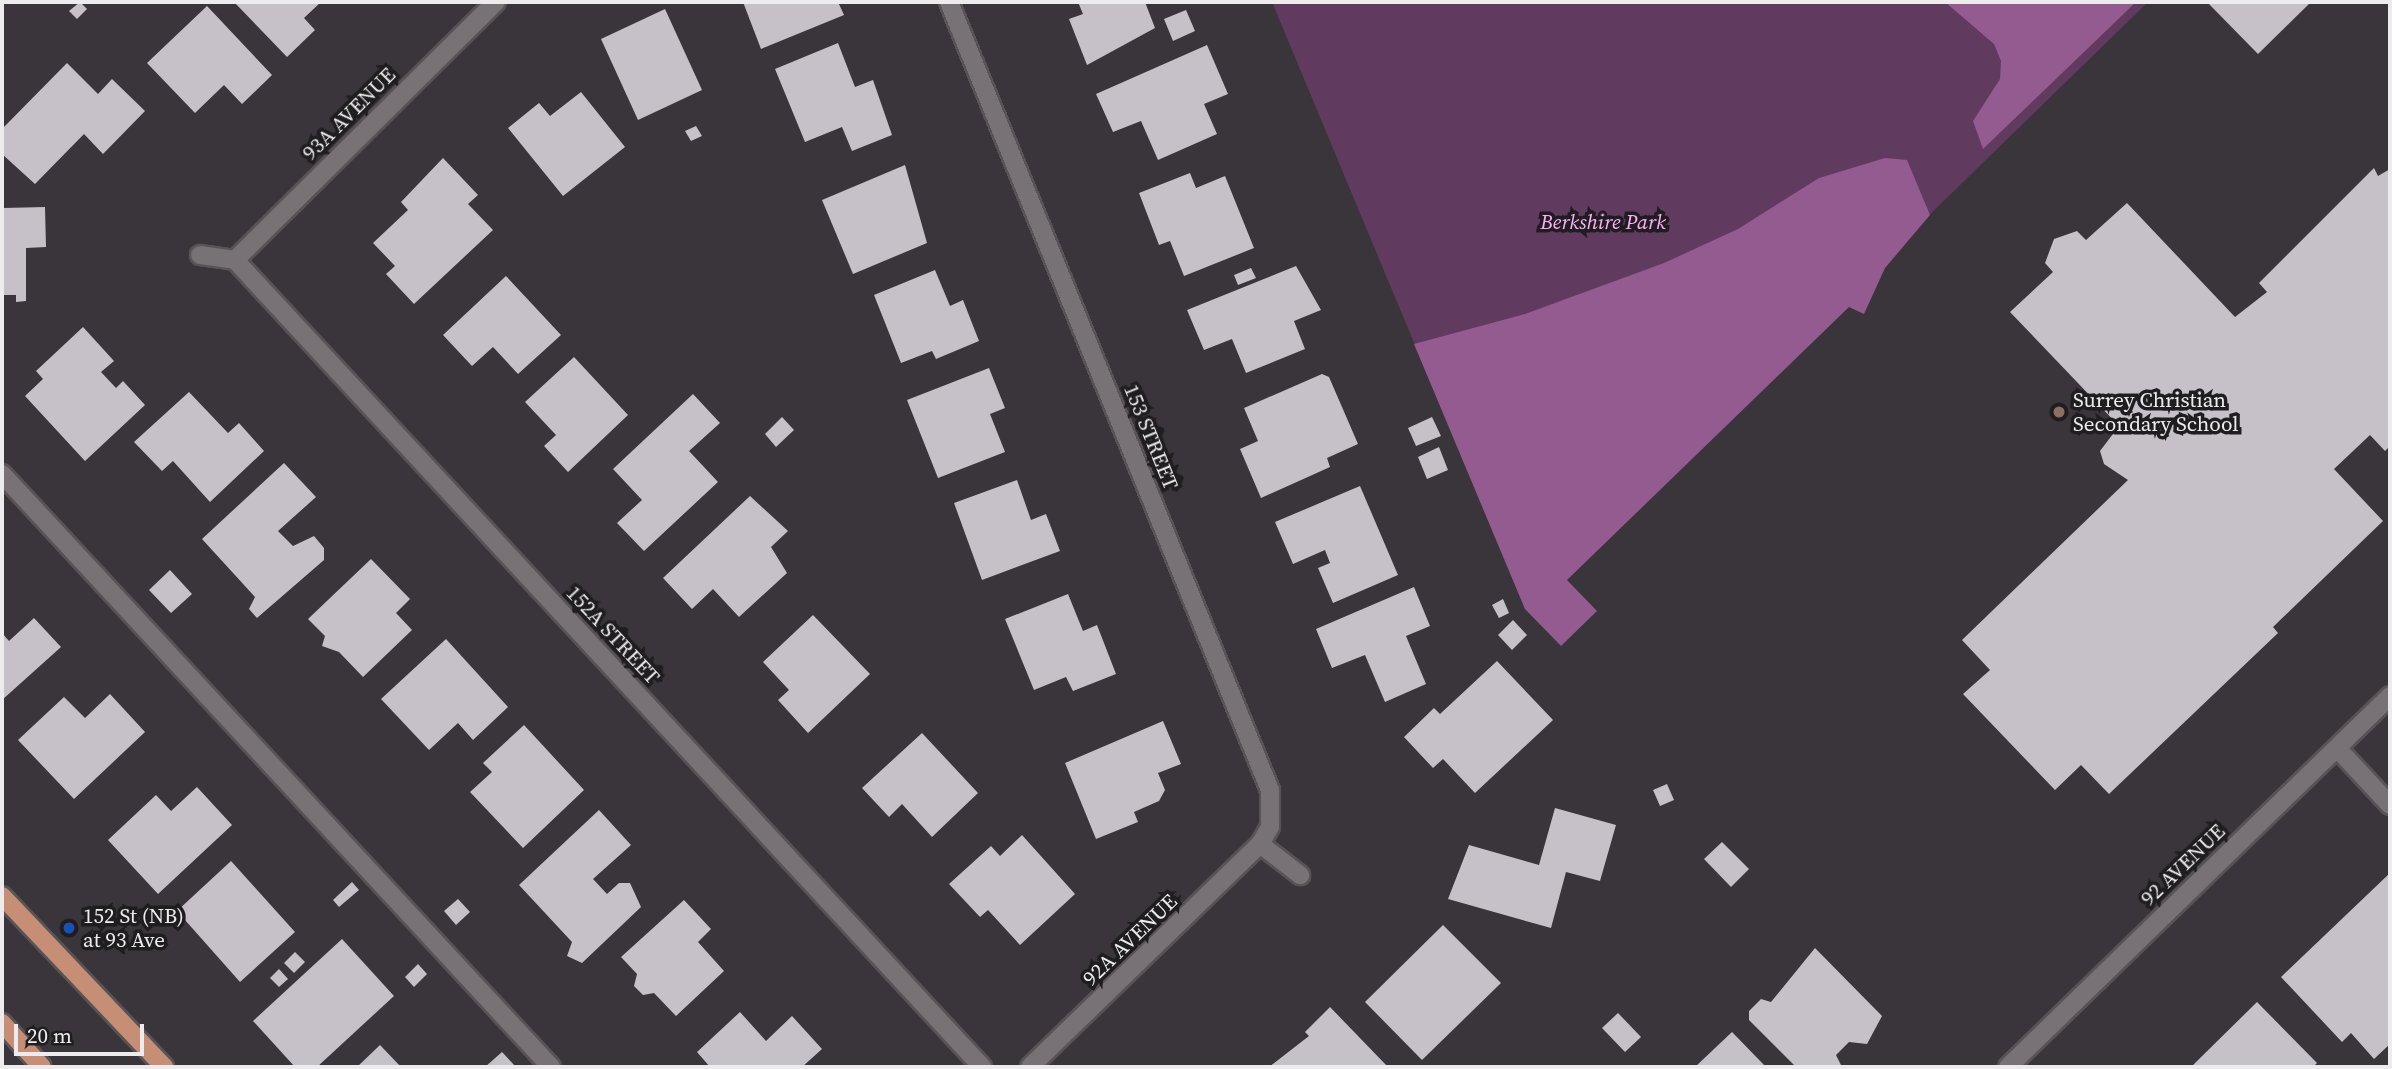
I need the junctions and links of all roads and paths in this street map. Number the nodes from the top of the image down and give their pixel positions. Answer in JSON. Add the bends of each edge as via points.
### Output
{"nodes":[{"id":1,"x":496,"y":2,"type":"edge"},
{"id":2,"x":949,"y":2,"type":"edge"},
{"id":3,"x":200,"y":255,"type":"dead end"},
{"id":4,"x":235,"y":260,"type":"junction"},
{"id":5,"x":2,"y":474,"type":"edge"},
{"id":6,"x":2390,"y":696,"type":"edge"},
{"id":7,"x":2337,"y":748,"type":"junction"},
{"id":8,"x":2390,"y":805,"type":"edge"},
{"id":9,"x":1260,"y":844,"type":"junction"},
{"id":10,"x":1300,"y":875,"type":"dead end"},
{"id":11,"x":2,"y":896,"type":"edge"},
{"id":12,"x":2,"y":1023,"type":"edge"},
{"id":13,"x":43,"y":1067,"type":"edge"},
{"id":14,"x":164,"y":1067,"type":"edge"},
{"id":15,"x":551,"y":1067,"type":"edge"},
{"id":16,"x":982,"y":1067,"type":"edge"},
{"id":17,"x":1030,"y":1067,"type":"edge"},
{"id":18,"x":2008,"y":1067,"type":"edge"}],
"edges":[{"from":1,"to":4,"type":"street","name":"93A AVENUE"},
{"from":2,"to":9,"type":"street","name":"153 STREET","via":[[1270,790],[1270,827]]},
{"from":3,"to":4,"type":"street"},
{"from":4,"to":16,"type":"street","name":"152A STREET"},
{"from":5,"to":15,"type":"street"},
{"from":6,"to":7,"type":"street","name":"92 AVENUE"},
{"from":7,"to":8,"type":"street"},
{"from":7,"to":18,"type":"street","name":"92 AVENUE"},
{"from":9,"to":10,"type":"street"},
{"from":9,"to":17,"type":"street","name":"92A AVENUE"},
{"from":11,"to":14,"type":"main road"},
{"from":12,"to":13,"type":"main road"}]}
